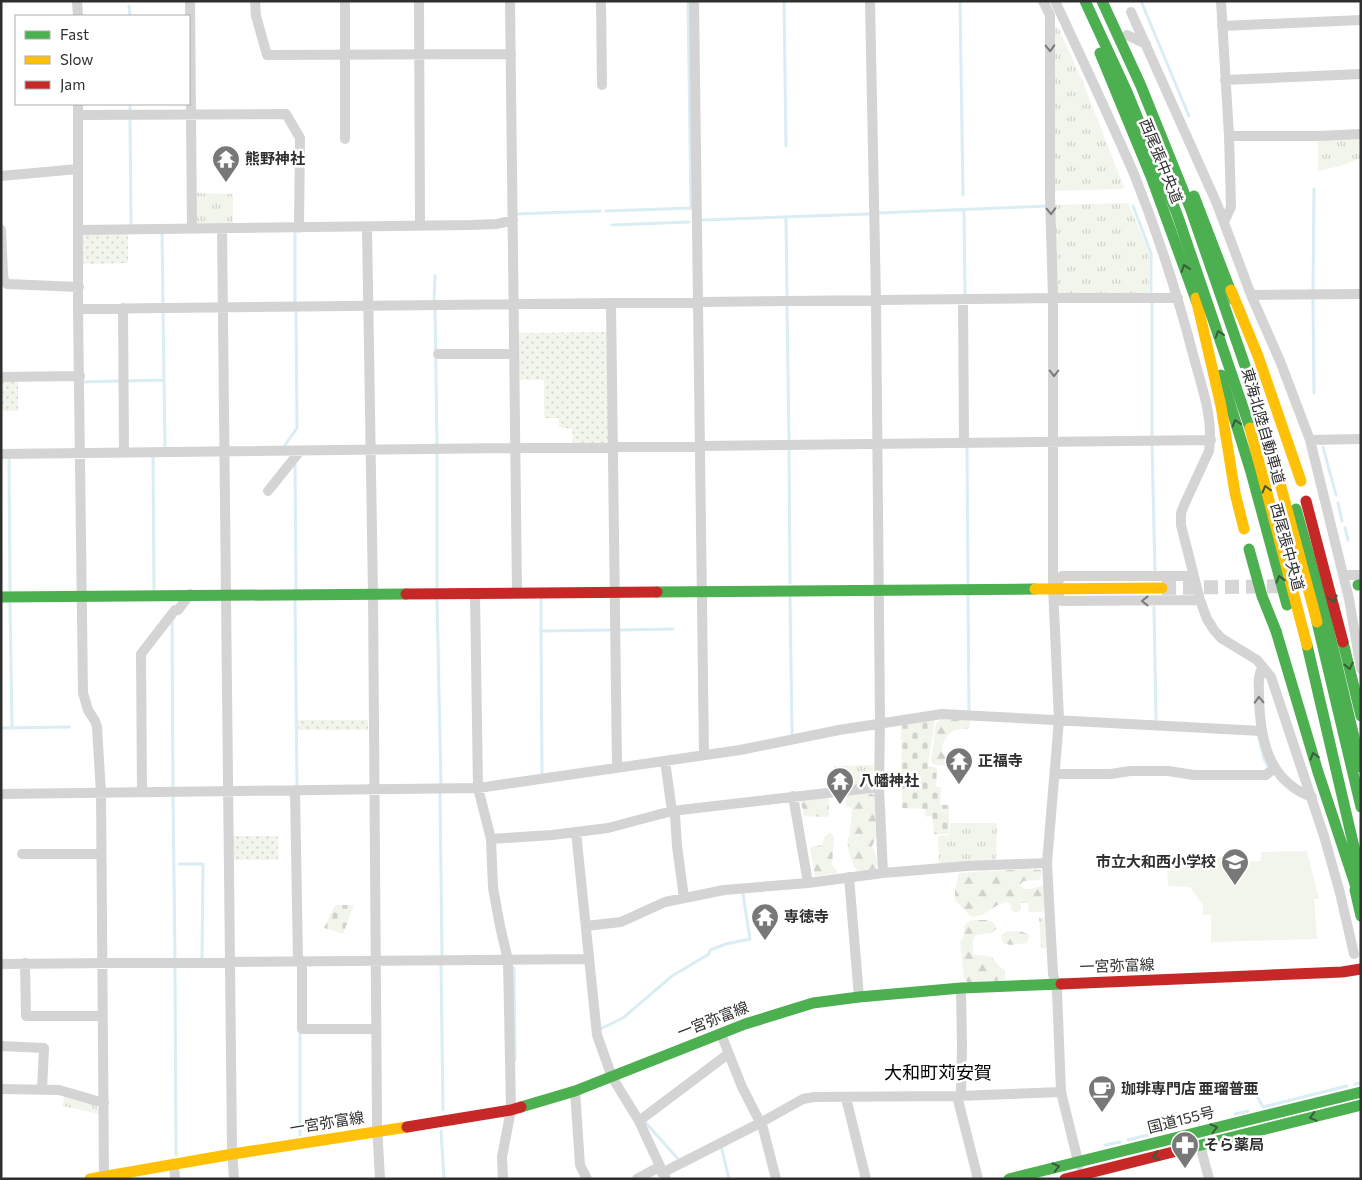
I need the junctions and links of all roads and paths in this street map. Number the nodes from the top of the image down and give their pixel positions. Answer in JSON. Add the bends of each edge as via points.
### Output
{"nodes":[{"id":1,"x":78,"y":1,"type":"edge"},
{"id":2,"x":190,"y":1,"type":"edge"},
{"id":3,"x":255,"y":1,"type":"edge"},
{"id":4,"x":345,"y":1,"type":"edge"},
{"id":5,"x":419,"y":1,"type":"edge"},
{"id":6,"x":510,"y":1,"type":"edge"},
{"id":7,"x":601,"y":1,"type":"edge"},
{"id":8,"x":694,"y":1,"type":"edge"},
{"id":9,"x":870,"y":1,"type":"edge"},
{"id":10,"x":1043,"y":1,"type":"edge"},
{"id":11,"x":1055,"y":1,"type":"edge"},
{"id":12,"x":1076,"y":1,"type":"edge"},
{"id":13,"x":1086,"y":1,"type":"edge"},
{"id":14,"x":1102,"y":1,"type":"edge"},
{"id":15,"x":1111,"y":1,"type":"edge"},
{"id":16,"x":1221,"y":1,"type":"edge"},
{"id":17,"x":1131,"y":12,"type":"dead end"},
{"id":18,"x":1061,"y":14,"type":"junction"},
{"id":19,"x":78,"y":15,"type":"edge"},
{"id":20,"x":1050,"y":15,"type":"junction"},
{"id":21,"x":1361,"y":20,"type":"edge"},
{"id":22,"x":1222,"y":26,"type":"junction"},
{"id":23,"x":1127,"y":35,"type":"junction"},
{"id":24,"x":1146,"y":44,"type":"junction"},
{"id":25,"x":345,"y":54,"type":"junction"},
{"id":26,"x":420,"y":54,"type":"junction"},
{"id":27,"x":511,"y":54,"type":"junction"},
{"id":28,"x":1361,"y":74,"type":"edge"},
{"id":29,"x":1225,"y":80,"type":"junction"},
{"id":30,"x":602,"y":85,"type":"dead end"},
{"id":31,"x":1114,"y":86,"type":"junction"},
{"id":32,"x":1097,"y":91,"type":"junction"},
{"id":33,"x":78,"y":105,"type":"edge"},
{"id":34,"x":192,"y":114,"type":"junction"},
{"id":35,"x":78,"y":115,"type":"junction"},
{"id":36,"x":1361,"y":134,"type":"edge"},
{"id":37,"x":1229,"y":136,"type":"junction"},
{"id":38,"x":345,"y":138,"type":"dead end"},
{"id":39,"x":78,"y":169,"type":"junction"},
{"id":40,"x":1,"y":176,"type":"edge"},
{"id":41,"x":1224,"y":222,"type":"junction"},
{"id":42,"x":513,"y":224,"type":"junction"},
{"id":43,"x":420,"y":226,"type":"junction"},
{"id":44,"x":367,"y":227,"type":"junction"},
{"id":45,"x":192,"y":228,"type":"junction"},
{"id":46,"x":222,"y":228,"type":"junction"},
{"id":47,"x":299,"y":228,"type":"junction"},
{"id":48,"x":1,"y":230,"type":"edge"},
{"id":49,"x":79,"y":230,"type":"junction"},
{"id":50,"x":79,"y":287,"type":"junction"},
{"id":51,"x":1231,"y":290,"type":"junction"},
{"id":52,"x":1361,"y":294,"type":"edge"},
{"id":53,"x":1251,"y":295,"type":"junction"},
{"id":54,"x":1053,"y":298,"type":"junction"},
{"id":55,"x":1178,"y":298,"type":"junction"},
{"id":56,"x":1196,"y":298,"type":"junction"},
{"id":57,"x":963,"y":299,"type":"junction"},
{"id":58,"x":876,"y":301,"type":"junction"},
{"id":59,"x":698,"y":302,"type":"junction"},
{"id":60,"x":611,"y":303,"type":"junction"},
{"id":61,"x":369,"y":305,"type":"junction"},
{"id":62,"x":514,"y":305,"type":"junction"},
{"id":63,"x":224,"y":306,"type":"junction"},
{"id":64,"x":123,"y":308,"type":"junction"},
{"id":65,"x":78,"y":309,"type":"junction"},
{"id":66,"x":438,"y":354,"type":"dead end"},
{"id":67,"x":514,"y":354,"type":"junction"},
{"id":68,"x":80,"y":376,"type":"junction"},
{"id":69,"x":1,"y":377,"type":"edge"},
{"id":70,"x":1361,"y":439,"type":"edge"},
{"id":71,"x":1211,"y":440,"type":"junction"},
{"id":72,"x":1310,"y":440,"type":"junction"},
{"id":73,"x":1054,"y":442,"type":"junction"},
{"id":74,"x":964,"y":443,"type":"junction"},
{"id":75,"x":877,"y":444,"type":"junction"},
{"id":76,"x":700,"y":446,"type":"junction"},
{"id":77,"x":612,"y":447,"type":"junction"},
{"id":78,"x":515,"y":448,"type":"junction"},
{"id":79,"x":370,"y":450,"type":"junction"},
{"id":80,"x":225,"y":451,"type":"junction"},
{"id":81,"x":300,"y":451,"type":"junction"},
{"id":82,"x":124,"y":452,"type":"junction"},
{"id":83,"x":81,"y":453,"type":"junction"},
{"id":84,"x":1,"y":454,"type":"edge"},
{"id":85,"x":1301,"y":481,"type":"dead end"},
{"id":86,"x":268,"y":491,"type":"dead end"},
{"id":87,"x":1306,"y":501,"type":"dead end"},
{"id":88,"x":1244,"y":528,"type":"dead end"},
{"id":89,"x":1249,"y":548,"type":"dead end"},
{"id":90,"x":1343,"y":575,"type":"junction"},
{"id":91,"x":1194,"y":576,"type":"junction"},
{"id":92,"x":1360,"y":581,"type":"edge"},
{"id":93,"x":1053,"y":587,"type":"junction"},
{"id":94,"x":1162,"y":588,"type":"tunnel mouth"},
{"id":95,"x":878,"y":589,"type":"junction"},
{"id":96,"x":614,"y":591,"type":"junction"},
{"id":97,"x":702,"y":591,"type":"junction"},
{"id":98,"x":517,"y":592,"type":"junction"},
{"id":99,"x":475,"y":593,"type":"junction"},
{"id":100,"x":185,"y":594,"type":"junction"},
{"id":101,"x":373,"y":594,"type":"junction"},
{"id":102,"x":226,"y":595,"type":"junction"},
{"id":103,"x":1,"y":596,"type":"edge"},
{"id":104,"x":82,"y":596,"type":"junction"},
{"id":105,"x":1349,"y":599,"type":"junction"},
{"id":106,"x":1361,"y":599,"type":"edge"},
{"id":107,"x":1200,"y":600,"type":"junction"},
{"id":108,"x":1263,"y":667,"type":"junction"},
{"id":109,"x":1361,"y":669,"type":"edge"},
{"id":110,"x":1361,"y":716,"type":"edge"},
{"id":111,"x":1059,"y":720,"type":"junction"},
{"id":112,"x":880,"y":725,"type":"junction"},
{"id":113,"x":1261,"y":731,"type":"junction"},
{"id":114,"x":704,"y":755,"type":"junction"},
{"id":115,"x":665,"y":761,"type":"junction"},
{"id":116,"x":1361,"y":767,"type":"edge"},
{"id":117,"x":617,"y":768,"type":"junction"},
{"id":118,"x":1274,"y":768,"type":"junction"},
{"id":119,"x":1055,"y":774,"type":"junction"},
{"id":120,"x":879,"y":787,"type":"junction"},
{"id":121,"x":478,"y":788,"type":"junction"},
{"id":122,"x":373,"y":789,"type":"junction"},
{"id":123,"x":295,"y":790,"type":"junction"},
{"id":124,"x":228,"y":791,"type":"junction"},
{"id":125,"x":142,"y":792,"type":"junction"},
{"id":126,"x":101,"y":793,"type":"junction"},
{"id":127,"x":1,"y":794,"type":"edge"},
{"id":128,"x":793,"y":796,"type":"junction"},
{"id":129,"x":1312,"y":797,"type":"junction"},
{"id":130,"x":1361,"y":806,"type":"edge"},
{"id":131,"x":672,"y":811,"type":"junction"},
{"id":132,"x":576,"y":832,"type":"junction"},
{"id":133,"x":491,"y":839,"type":"junction"},
{"id":134,"x":22,"y":854,"type":"dead end"},
{"id":135,"x":101,"y":854,"type":"junction"},
{"id":136,"x":1047,"y":863,"type":"junction"},
{"id":137,"x":884,"y":873,"type":"junction"},
{"id":138,"x":1361,"y":876,"type":"edge"},
{"id":139,"x":849,"y":877,"type":"junction"},
{"id":140,"x":808,"y":883,"type":"junction"},
{"id":141,"x":1354,"y":889,"type":"junction"},
{"id":142,"x":1340,"y":893,"type":"junction"},
{"id":143,"x":684,"y":898,"type":"junction"},
{"id":144,"x":1361,"y":902,"type":"edge"},
{"id":145,"x":1361,"y":916,"type":"edge"},
{"id":146,"x":586,"y":926,"type":"junction"},
{"id":147,"x":1354,"y":954,"type":"dead end"},
{"id":148,"x":588,"y":959,"type":"junction"},
{"id":149,"x":508,"y":960,"type":"junction"},
{"id":150,"x":375,"y":961,"type":"junction"},
{"id":151,"x":231,"y":962,"type":"junction"},
{"id":152,"x":300,"y":962,"type":"junction"},
{"id":153,"x":25,"y":963,"type":"junction"},
{"id":154,"x":102,"y":963,"type":"junction"},
{"id":155,"x":1,"y":964,"type":"edge"},
{"id":156,"x":1361,"y":969,"type":"edge"},
{"id":157,"x":1055,"y":983,"type":"junction"},
{"id":158,"x":960,"y":988,"type":"junction"},
{"id":159,"x":859,"y":997,"type":"junction"},
{"id":160,"x":102,"y":1016,"type":"junction"},
{"id":161,"x":376,"y":1028,"type":"junction"},
{"id":162,"x":721,"y":1034,"type":"junction"},
{"id":163,"x":1,"y":1046,"type":"edge"},
{"id":164,"x":728,"y":1054,"type":"junction"},
{"id":165,"x":612,"y":1077,"type":"junction"},
{"id":166,"x":1,"y":1089,"type":"edge"},
{"id":167,"x":42,"y":1090,"type":"junction"},
{"id":168,"x":575,"y":1091,"type":"junction"},
{"id":169,"x":1060,"y":1092,"type":"junction"},
{"id":170,"x":1361,"y":1092,"type":"edge"},
{"id":171,"x":959,"y":1096,"type":"junction"},
{"id":172,"x":846,"y":1098,"type":"junction"},
{"id":173,"x":104,"y":1102,"type":"junction"},
{"id":174,"x":1361,"y":1105,"type":"edge"},
{"id":175,"x":511,"y":1110,"type":"junction"},
{"id":176,"x":639,"y":1121,"type":"junction"},
{"id":177,"x":760,"y":1123,"type":"junction"},
{"id":178,"x":378,"y":1130,"type":"junction"},
{"id":179,"x":1200,"y":1145,"type":"junction"},
{"id":180,"x":232,"y":1154,"type":"junction"},
{"id":181,"x":1078,"y":1162,"type":"junction"},
{"id":182,"x":174,"y":1165,"type":"junction"},
{"id":183,"x":662,"y":1173,"type":"edge"},
{"id":184,"x":1083,"y":1177,"type":"edge"},
{"id":185,"x":104,"y":1178,"type":"edge"},
{"id":186,"x":90,"y":1179,"type":"edge"},
{"id":187,"x":175,"y":1179,"type":"edge"},
{"id":188,"x":234,"y":1179,"type":"edge"},
{"id":189,"x":380,"y":1179,"type":"edge"},
{"id":190,"x":503,"y":1179,"type":"edge"},
{"id":191,"x":587,"y":1179,"type":"edge"},
{"id":192,"x":637,"y":1179,"type":"edge"},
{"id":193,"x":776,"y":1179,"type":"edge"},
{"id":194,"x":866,"y":1179,"type":"edge"},
{"id":195,"x":978,"y":1179,"type":"edge"},
{"id":196,"x":1009,"y":1179,"type":"edge"},
{"id":197,"x":1065,"y":1179,"type":"edge"},
{"id":198,"x":1209,"y":1179,"type":"edge"}],
"edges":[{"from":1,"to":19,"type":"street"},
{"from":2,"to":34,"type":"street"},
{"from":3,"to":25,"type":"street","via":[[267,55]]},
{"from":4,"to":25,"type":"street"},
{"from":5,"to":26,"type":"street"},
{"from":6,"to":27,"type":"street"},
{"from":7,"to":30,"type":"street"},
{"from":8,"to":59,"type":"street"},
{"from":9,"to":58,"type":"street"},
{"from":10,"to":20,"type":"street"},
{"from":11,"to":18,"type":"street"},
{"from":12,"to":31,"type":"main road","name":"西尾張中央道"},
{"from":138,"to":13,"type":"main road","name":"東海北陸自動車道","one_way":true,"bridge":true,"via":[[1309,654],[1248,422],[1177,214]]},
{"from":14,"to":130,"type":"main road","name":"東海北陸自動車道","bridge":true,"via":[[1141,86],[1191,210],[1263,419],[1313,603]]},
{"from":15,"to":23,"type":"main road","name":"西尾張中央道"},
{"from":16,"to":22,"type":"street"},
{"from":17,"to":24,"type":"street"},
{"from":18,"to":20,"type":"street"},
{"from":18,"to":32,"type":"street"},
{"from":20,"to":54,"type":"street","one_way":true},
{"from":21,"to":22,"type":"street"},
{"from":22,"to":29,"type":"street"},
{"from":23,"to":24,"type":"street"},
{"from":23,"to":51,"type":"main road","name":"西尾張中央道"},
{"from":24,"to":41,"type":"street"},
{"from":25,"to":26,"type":"street"},
{"from":25,"to":38,"type":"street"},
{"from":26,"to":27,"type":"street"},
{"from":26,"to":43,"type":"street"},
{"from":27,"to":42,"type":"street"},
{"from":28,"to":29,"type":"street"},
{"from":29,"to":37,"type":"street"},
{"from":31,"to":32,"type":"street"},
{"from":56,"to":31,"type":"main road","name":"西尾張中央道","one_way":true},
{"from":32,"to":55,"type":"street","via":[[1134,175]]},
{"from":33,"to":35,"type":"street"},
{"from":34,"to":35,"type":"street"},
{"from":34,"to":45,"type":"street"},
{"from":34,"to":47,"type":"street","via":[[286,114],[300,138]]},
{"from":35,"to":39,"type":"street"},
{"from":36,"to":37,"type":"street"},
{"from":37,"to":41,"type":"street","via":[[1232,207]]},
{"from":39,"to":40,"type":"street"},
{"from":39,"to":49,"type":"street"},
{"from":41,"to":53,"type":"street"},
{"from":42,"to":43,"type":"street"},
{"from":42,"to":62,"type":"street"},
{"from":43,"to":44,"type":"street"},
{"from":44,"to":47,"type":"street"},
{"from":44,"to":61,"type":"street"},
{"from":45,"to":46,"type":"street"},
{"from":45,"to":49,"type":"street"},
{"from":46,"to":47,"type":"street"},
{"from":46,"to":63,"type":"street"},
{"from":48,"to":50,"type":"street","via":[[3,275],[7,284]]},
{"from":49,"to":50,"type":"street"},
{"from":50,"to":65,"type":"street"},
{"from":51,"to":85,"type":"main road","via":[[1258,356]]},
{"from":51,"to":116,"type":"main road","name":"西尾張中央道","via":[[1319,593]]},
{"from":52,"to":53,"type":"street"},
{"from":53,"to":72,"type":"street"},
{"from":54,"to":55,"type":"street"},
{"from":54,"to":57,"type":"street"},
{"from":54,"to":73,"type":"street","one_way":true},
{"from":55,"to":71,"type":"street","via":[[1204,398]]},
{"from":56,"to":88,"type":"main road"},
{"from":141,"to":56,"type":"main road","name":"西尾張中央道","one_way":true,"via":[[1286,598],[1252,472]]},
{"from":57,"to":58,"type":"street"},
{"from":57,"to":74,"type":"street"},
{"from":58,"to":59,"type":"street"},
{"from":58,"to":75,"type":"street"},
{"from":59,"to":60,"type":"street"},
{"from":59,"to":76,"type":"street"},
{"from":60,"to":62,"type":"street"},
{"from":60,"to":77,"type":"street"},
{"from":61,"to":62,"type":"street"},
{"from":61,"to":63,"type":"street"},
{"from":61,"to":79,"type":"street"},
{"from":62,"to":67,"type":"street"},
{"from":63,"to":64,"type":"street"},
{"from":63,"to":80,"type":"street"},
{"from":64,"to":65,"type":"street"},
{"from":64,"to":82,"type":"street"},
{"from":65,"to":68,"type":"street"},
{"from":66,"to":67,"type":"street"},
{"from":67,"to":78,"type":"street"},
{"from":68,"to":69,"type":"street"},
{"from":68,"to":83,"type":"street"},
{"from":70,"to":72,"type":"street"},
{"from":71,"to":73,"type":"street"},
{"from":71,"to":91,"type":"street","via":[[1209,452],[1181,513]]},
{"from":72,"to":90,"type":"street"},
{"from":73,"to":74,"type":"street"},
{"from":73,"to":93,"type":"street"},
{"from":74,"to":75,"type":"street"},
{"from":75,"to":76,"type":"street"},
{"from":75,"to":95,"type":"street"},
{"from":76,"to":77,"type":"street"},
{"from":76,"to":97,"type":"street"},
{"from":77,"to":78,"type":"street"},
{"from":77,"to":96,"type":"street"},
{"from":78,"to":79,"type":"street"},
{"from":78,"to":98,"type":"street"},
{"from":79,"to":81,"type":"street"},
{"from":79,"to":101,"type":"street"},
{"from":80,"to":81,"type":"street"},
{"from":80,"to":82,"type":"street"},
{"from":80,"to":102,"type":"street"},
{"from":81,"to":86,"type":"street"},
{"from":82,"to":83,"type":"street"},
{"from":83,"to":84,"type":"street"},
{"from":83,"to":104,"type":"street"},
{"from":87,"to":110,"type":"main road","one_way":true},
{"from":144,"to":89,"type":"main road","one_way":true,"bridge":true},
{"from":90,"to":92,"type":"street"},
{"from":90,"to":105,"type":"street"},
{"from":91,"to":93,"type":"street","via":[[1062,576]]},
{"from":91,"to":107,"type":"street"},
{"from":93,"to":94,"type":"main road"},
{"from":93,"to":95,"type":"main road"},
{"from":107,"to":93,"type":"street","one_way":true,"via":[[1062,601]]},
{"from":93,"to":111,"type":"street"},
{"from":95,"to":97,"type":"main road"},
{"from":95,"to":112,"type":"street"},
{"from":96,"to":97,"type":"main road"},
{"from":96,"to":98,"type":"main road"},
{"from":96,"to":117,"type":"street"},
{"from":97,"to":114,"type":"street"},
{"from":98,"to":99,"type":"main road"},
{"from":99,"to":101,"type":"main road"},
{"from":99,"to":121,"type":"street"},
{"from":100,"to":102,"type":"main road"},
{"from":100,"to":104,"type":"main road"},
{"from":100,"to":125,"type":"street","via":[[178,610],[141,654]]},
{"from":101,"to":102,"type":"main road"},
{"from":101,"to":122,"type":"street"},
{"from":102,"to":124,"type":"street"},
{"from":103,"to":104,"type":"main road"},
{"from":104,"to":126,"type":"street","via":[[83,693],[97,727]]},
{"from":105,"to":106,"type":"street"},
{"from":105,"to":109,"type":"street"},
{"from":107,"to":108,"type":"street","via":[[1207,618],[1221,638]]},
{"from":113,"to":108,"type":"street","one_way":true,"via":[[1259,672]]},
{"from":108,"to":129,"type":"street","via":[[1271,677]]},
{"from":111,"to":112,"type":"street","via":[[942,714]]},
{"from":111,"to":113,"type":"street"},
{"from":111,"to":119,"type":"street"},
{"from":112,"to":114,"type":"street"},
{"from":112,"to":120,"type":"street"},
{"from":113,"to":118,"type":"street"},
{"from":114,"to":115,"type":"street"},
{"from":115,"to":117,"type":"street"},
{"from":115,"to":131,"type":"street"},
{"from":117,"to":121,"type":"street"},
{"from":118,"to":119,"type":"street","via":[[1266,776],[1194,775],[1168,771]]},
{"from":118,"to":129,"type":"street","via":[[1300,793]]},
{"from":119,"to":136,"type":"street"},
{"from":120,"to":128,"type":"street"},
{"from":120,"to":137,"type":"street"},
{"from":121,"to":122,"type":"street"},
{"from":121,"to":133,"type":"street"},
{"from":122,"to":123,"type":"street"},
{"from":122,"to":150,"type":"street"},
{"from":123,"to":124,"type":"street"},
{"from":123,"to":152,"type":"street"},
{"from":124,"to":125,"type":"street"},
{"from":124,"to":151,"type":"street"},
{"from":125,"to":126,"type":"street"},
{"from":126,"to":127,"type":"street"},
{"from":126,"to":135,"type":"street"},
{"from":128,"to":131,"type":"street"},
{"from":128,"to":140,"type":"street"},
{"from":129,"to":142,"type":"street"},
{"from":131,"to":132,"type":"street","via":[[608,828]]},
{"from":131,"to":143,"type":"street"},
{"from":132,"to":133,"type":"street"},
{"from":132,"to":146,"type":"street"},
{"from":133,"to":149,"type":"street","via":[[493,888]]},
{"from":134,"to":135,"type":"street"},
{"from":135,"to":154,"type":"street"},
{"from":136,"to":137,"type":"street"},
{"from":136,"to":157,"type":"street"},
{"from":137,"to":139,"type":"street"},
{"from":139,"to":140,"type":"street"},
{"from":139,"to":159,"type":"street"},
{"from":140,"to":143,"type":"street","via":[[724,890]]},
{"from":141,"to":142,"type":"street"},
{"from":141,"to":145,"type":"main road","name":"西尾張中央道"},
{"from":142,"to":147,"type":"street"},
{"from":143,"to":146,"type":"street","via":[[665,902],[621,922]]},
{"from":146,"to":148,"type":"street"},
{"from":148,"to":149,"type":"street"},
{"from":148,"to":165,"type":"street","via":[[597,1035]]},
{"from":149,"to":150,"type":"street"},
{"from":149,"to":175,"type":"street"},
{"from":150,"to":152,"type":"street"},
{"from":150,"to":161,"type":"street"},
{"from":151,"to":152,"type":"street"},
{"from":151,"to":154,"type":"street"},
{"from":151,"to":180,"type":"street"},
{"from":152,"to":161,"type":"street","via":[[302,1029]]},
{"from":153,"to":154,"type":"street"},
{"from":153,"to":155,"type":"street"},
{"from":153,"to":160,"type":"street","via":[[26,1016]]},
{"from":154,"to":160,"type":"street"},
{"from":156,"to":157,"type":"main road","name":"一宮弥富線"},
{"from":157,"to":158,"type":"main road","name":"一宮弥富線"},
{"from":157,"to":169,"type":"street"},
{"from":158,"to":159,"type":"main road","name":"一宮弥富線"},
{"from":158,"to":171,"type":"street","via":[[962,1045]]},
{"from":159,"to":162,"type":"main road","name":"一宮弥富線","via":[[813,1003]]},
{"from":160,"to":173,"type":"street"},
{"from":161,"to":178,"type":"street"},
{"from":162,"to":164,"type":"street"},
{"from":162,"to":165,"type":"main road","name":"一宮弥富線"},
{"from":163,"to":167,"type":"street","via":[[44,1048]]},
{"from":164,"to":176,"type":"street"},
{"from":164,"to":177,"type":"street"},
{"from":165,"to":168,"type":"main road","name":"一宮弥富線"},
{"from":165,"to":176,"type":"street"},
{"from":166,"to":167,"type":"street"},
{"from":167,"to":173,"type":"street","via":[[59,1090]]},
{"from":168,"to":175,"type":"main road","name":"一宮弥富線"},
{"from":168,"to":191,"type":"street","via":[[580,1165]]},
{"from":169,"to":171,"type":"street"},
{"from":169,"to":181,"type":"street"},
{"from":181,"to":170,"type":"main road","name":"国道155号","one_way":true},
{"from":171,"to":172,"type":"street"},
{"from":171,"to":195,"type":"street"},
{"from":172,"to":177,"type":"street","via":[[803,1099]]},
{"from":172,"to":194,"type":"street"},
{"from":173,"to":185,"type":"street"},
{"from":174,"to":179,"type":"main road","name":"国道155号","one_way":true},
{"from":175,"to":178,"type":"main road","name":"一宮弥富線"},
{"from":175,"to":190,"type":"street","via":[[502,1157]]},
{"from":176,"to":183,"type":"street"},
{"from":177,"to":183,"type":"street"},
{"from":177,"to":193,"type":"street"},
{"from":178,"to":180,"type":"main road","name":"一宮弥富線"},
{"from":178,"to":189,"type":"street"},
{"from":179,"to":184,"type":"main road","name":"国道155号","one_way":true},
{"from":179,"to":198,"type":"street"},
{"from":180,"to":182,"type":"main road","name":"一宮弥富線"},
{"from":180,"to":188,"type":"street"},
{"from":181,"to":184,"type":"street"},
{"from":196,"to":181,"type":"main road","name":"国道155号","one_way":true},
{"from":182,"to":185,"type":"main road","name":"一宮弥富線"},
{"from":182,"to":187,"type":"street"},
{"from":183,"to":192,"type":"street"},
{"from":184,"to":197,"type":"main road","name":"国道155号"},
{"from":185,"to":186,"type":"main road","name":"一宮弥富線"}]}
